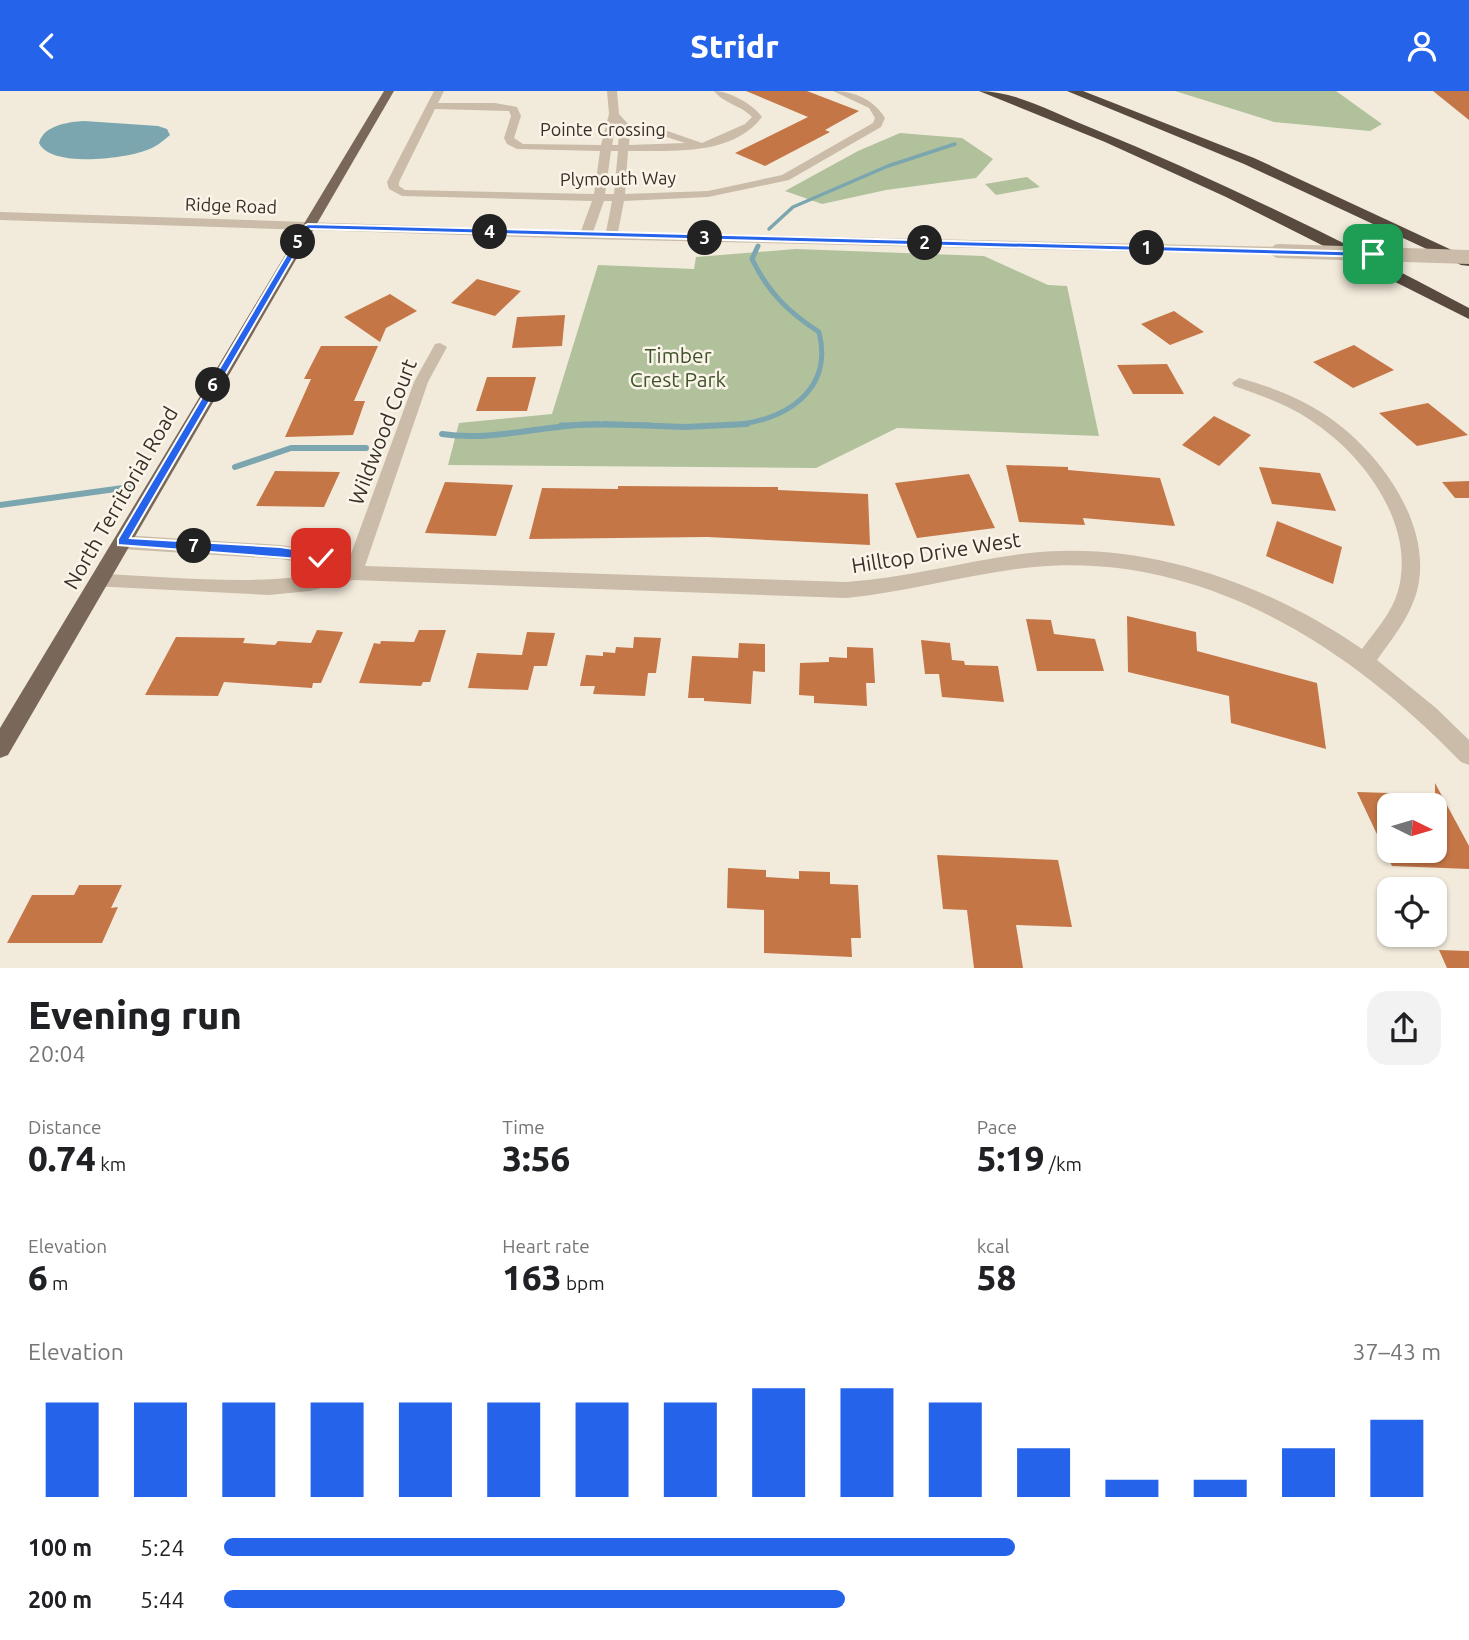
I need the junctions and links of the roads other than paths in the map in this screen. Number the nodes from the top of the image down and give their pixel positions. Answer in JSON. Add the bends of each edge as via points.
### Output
{"nodes":[{"id":1,"x":389,"y":91,"type":"edge"},
{"id":2,"x":439,"y":91,"type":"edge"},
{"id":3,"x":612,"y":91,"type":"edge"},
{"id":4,"x":719,"y":91,"type":"edge"},
{"id":5,"x":838,"y":91,"type":"edge"},
{"id":6,"x":985,"y":91,"type":"edge"},
{"id":7,"x":1073,"y":91,"type":"edge"},
{"id":8,"x":432,"y":106,"type":"junction"},
{"id":9,"x":614,"y":114,"type":"junction"},
{"id":10,"x":625,"y":127,"type":"junction"},
{"id":11,"x":701,"y":146,"type":"junction"},
{"id":12,"x":606,"y":148,"type":"junction"},
{"id":13,"x":624,"y":148,"type":"junction"},
{"id":14,"x":599,"y":198,"type":"junction"},
{"id":15,"x":619,"y":198,"type":"junction"},
{"id":16,"x":0,"y":216,"type":"edge"},
{"id":17,"x":308,"y":226,"type":"junction"},
{"id":18,"x":586,"y":235,"type":"junction"},
{"id":19,"x":611,"y":235,"type":"junction"},
{"id":20,"x":1469,"y":257,"type":"edge"},
{"id":21,"x":1469,"y":264,"type":"edge"},
{"id":22,"x":1469,"y":314,"type":"edge"},
{"id":23,"x":440,"y":347,"type":"dead end"},
{"id":24,"x":1239,"y":383,"type":"dead end"},
{"id":25,"x":122,"y":542,"type":"junction"},
{"id":26,"x":353,"y":573,"type":"junction"},
{"id":27,"x":99,"y":581,"type":"junction"},
{"id":28,"x":1364,"y":662,"type":"junction"},
{"id":29,"x":0,"y":748,"type":"edge"},
{"id":30,"x":1469,"y":755,"type":"edge"}],
"edges":[{"from":1,"to":17,"type":"main road","name":"North Territorial Road"},
{"from":2,"to":8,"type":"street","name":"Plymouth Way"},
{"from":3,"to":9,"type":"street"},
{"from":4,"to":11,"type":"street","name":"Pointe Crossing","via":[[753,110],[757,117],[749,126]]},
{"from":5,"to":15,"type":"street","name":"Plymouth Way","via":[[873,106],[880,118],[877,125],[785,178],[708,194]]},
{"from":6,"to":22,"type":"highway","via":[[1221,189]]},
{"from":7,"to":21,"type":"highway","via":[[1261,166]]},
{"from":8,"to":12,"type":"street","name":"Pointe Crossing","via":[[513,109],[516,116],[509,138],[521,147]]},
{"from":8,"to":14,"type":"street","name":"Plymouth Way","via":[[393,182],[397,191]]},
{"from":9,"to":10,"type":"street"},
{"from":9,"to":12,"type":"street"},
{"from":10,"to":11,"type":"street","via":[[646,127]]},
{"from":10,"to":13,"type":"street"},
{"from":11,"to":13,"type":"street","name":"Pointe Crossing"},
{"from":12,"to":13,"type":"street","name":"Pointe Crossing"},
{"from":12,"to":14,"type":"street"},
{"from":13,"to":15,"type":"street"},
{"from":14,"to":15,"type":"street","name":"Plymouth Way"},
{"from":14,"to":18,"type":"street"},
{"from":15,"to":19,"type":"street"},
{"from":16,"to":17,"type":"street","name":"Ridge Road"},
{"from":17,"to":18,"type":"street","name":"Ridge Road"},
{"from":17,"to":25,"type":"main road","name":"North Territorial Road"},
{"from":18,"to":19,"type":"street","name":"Ridge Road"},
{"from":19,"to":20,"type":"street","name":"Ridge Road","bridge":true},
{"from":23,"to":26,"type":"street","name":"Wildwood Court","via":[[421,381]]},
{"from":24,"to":28,"type":"street","via":[[1272,393],[1324,422],[1359,454],[1395,507],[1408,548],[1408,589],[1398,613]]},
{"from":25,"to":26,"type":"street","name":"Hilltop Drive West","via":[[280,551],[321,558]]},
{"from":25,"to":27,"type":"main road","name":"North Territorial Road"},
{"from":26,"to":27,"type":"street","name":"Hilltop Drive West","via":[[310,584],[269,587]]},
{"from":26,"to":28,"type":"street","name":"Hilltop Drive West","via":[[846,590],[909,585],[1027,560],[1097,559],[1161,569],[1230,590],[1297,621]]},
{"from":27,"to":29,"type":"main road","name":"North Territorial Road"},
{"from":28,"to":30,"type":"street","name":"Hilltop Drive West"}]}
